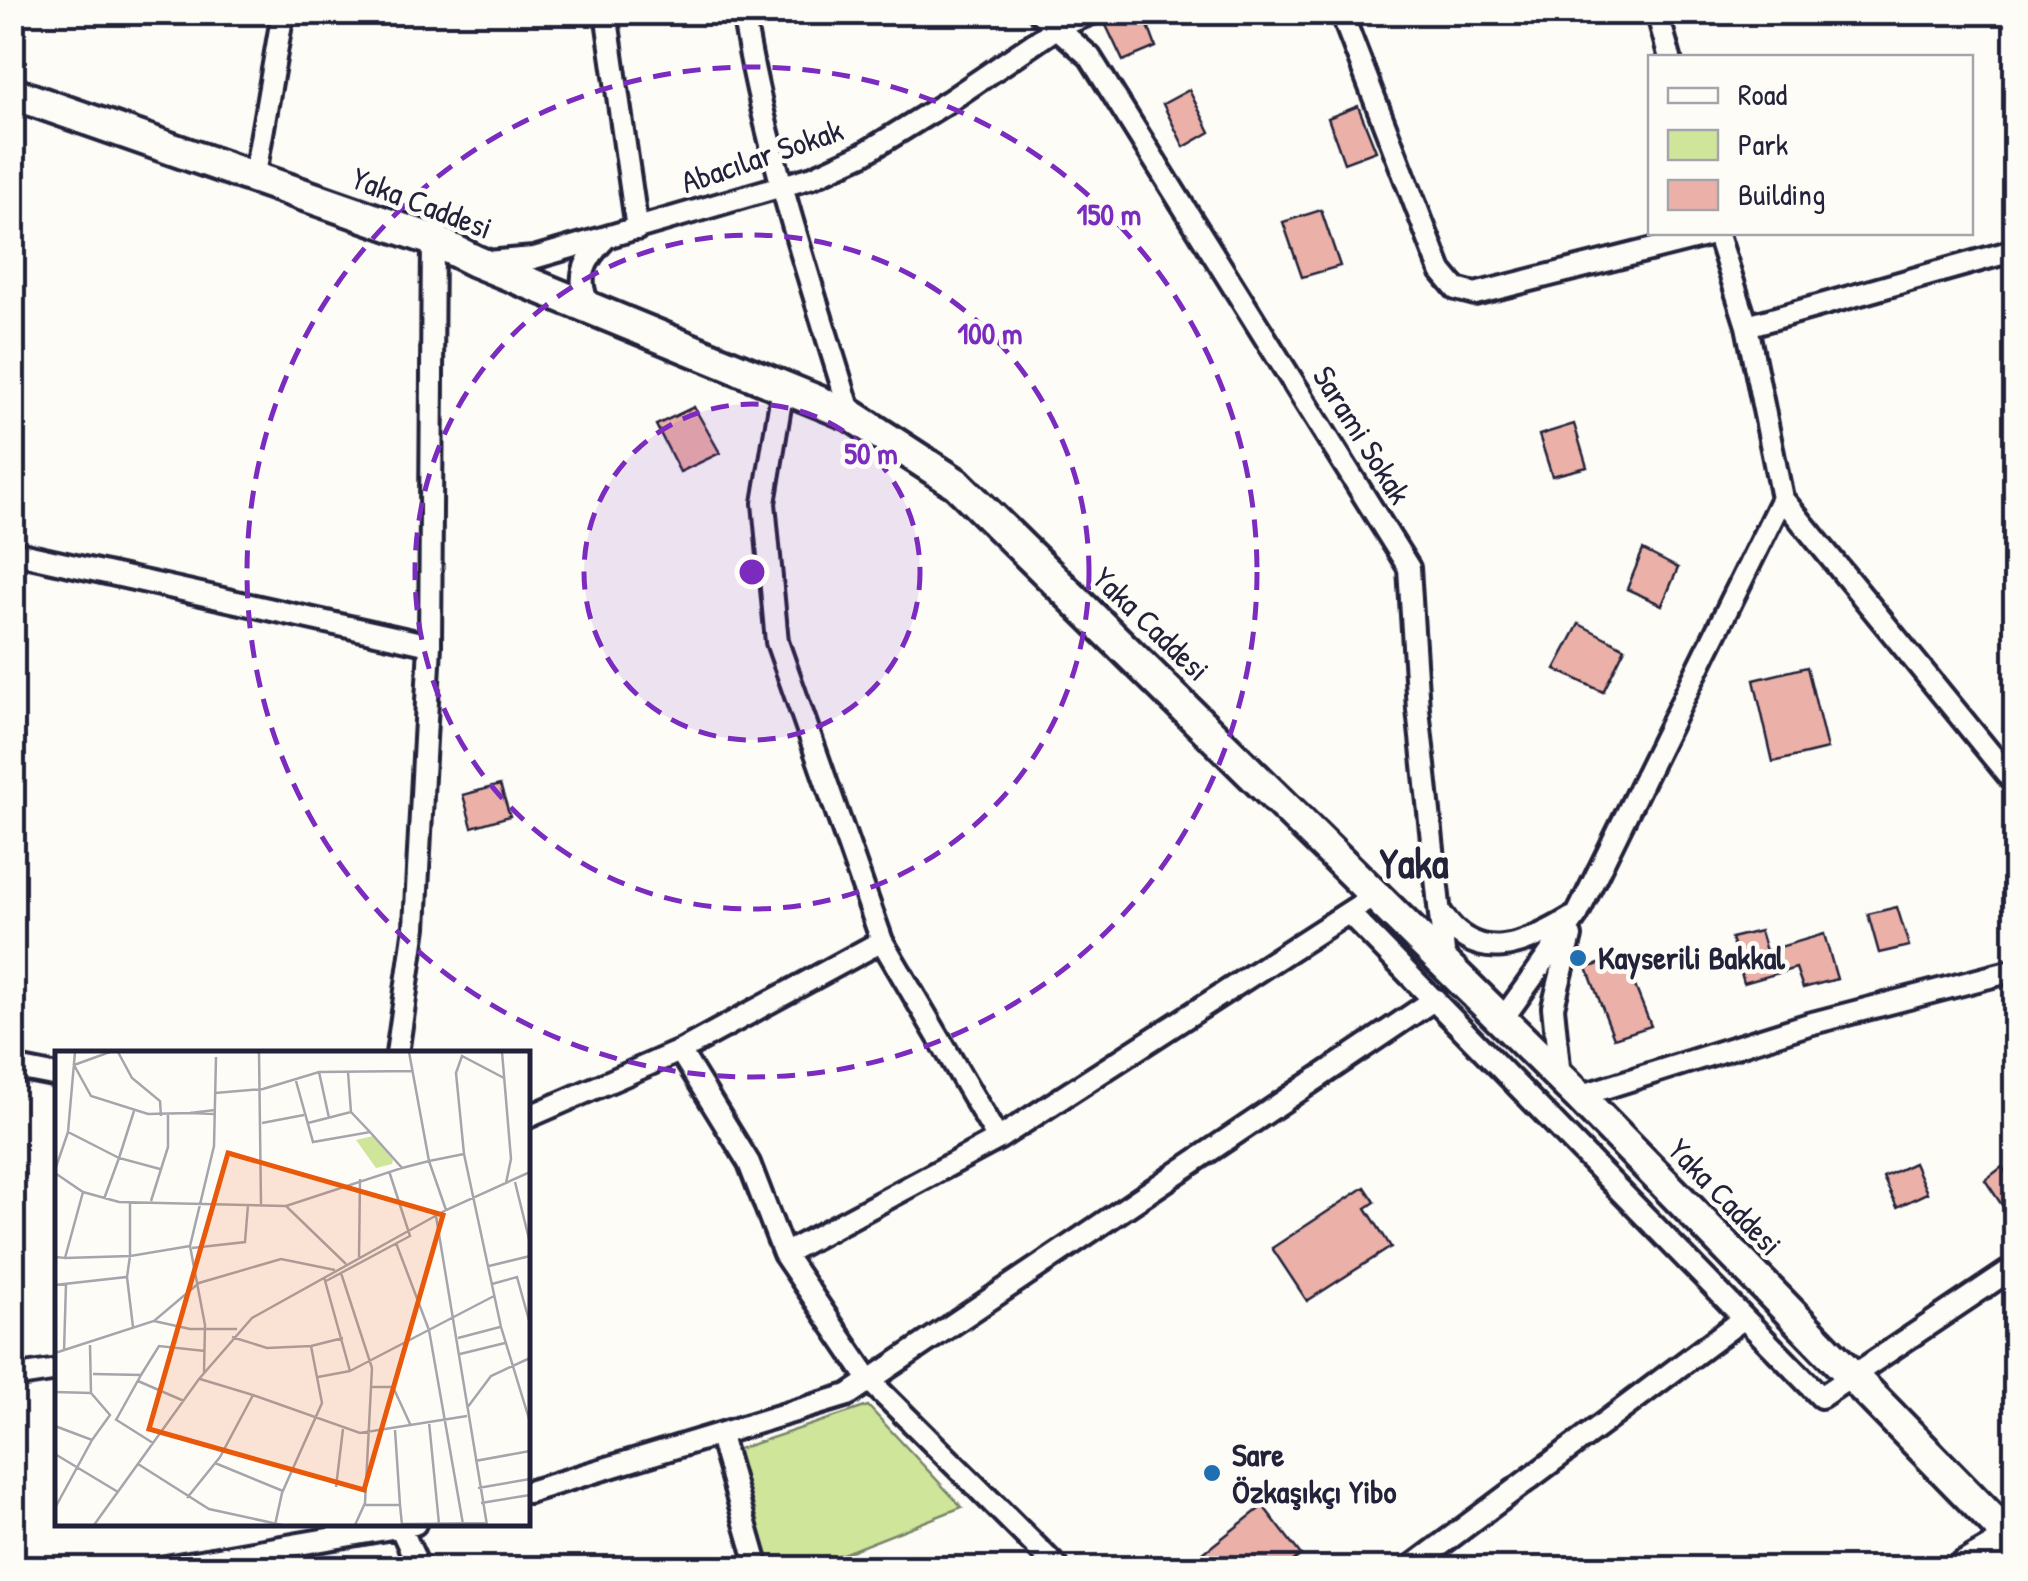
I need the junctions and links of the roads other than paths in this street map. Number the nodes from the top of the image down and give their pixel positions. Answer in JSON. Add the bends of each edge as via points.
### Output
{"nodes":[{"id":1,"x":283,"y":12,"type":"edge"},
{"id":2,"x":606,"y":12,"type":"edge"},
{"id":3,"x":744,"y":12,"type":"edge"},
{"id":4,"x":1038,"y":12,"type":"edge"},
{"id":5,"x":1094,"y":12,"type":"edge"},
{"id":6,"x":1341,"y":12,"type":"edge"},
{"id":7,"x":1658,"y":12,"type":"edge"},
{"id":8,"x":1058,"y":26,"type":"junction"},
{"id":9,"x":1669,"y":55,"type":"edge"},
{"id":10,"x":12,"y":93,"type":"edge"},
{"id":11,"x":254,"y":180,"type":"junction"},
{"id":12,"x":782,"y":186,"type":"junction"},
{"id":13,"x":637,"y":229,"type":"junction"},
{"id":14,"x":1709,"y":235,"type":"edge"},
{"id":15,"x":1718,"y":235,"type":"edge"},
{"id":16,"x":607,"y":237,"type":"junction"},
{"id":17,"x":434,"y":240,"type":"junction"},
{"id":18,"x":2016,"y":250,"type":"edge"},
{"id":19,"x":476,"y":262,"type":"junction"},
{"id":20,"x":590,"y":307,"type":"junction"},
{"id":21,"x":1747,"y":326,"type":"junction"},
{"id":22,"x":782,"y":388,"type":"junction"},
{"id":23,"x":851,"y":415,"type":"junction"},
{"id":24,"x":1782,"y":498,"type":"junction"},
{"id":25,"x":12,"y":552,"type":"edge"},
{"id":26,"x":430,"y":645,"type":"junction"},
{"id":27,"x":2016,"y":784,"type":"edge"},
{"id":28,"x":1376,"y":894,"type":"junction"},
{"id":29,"x":1436,"y":905,"type":"junction"},
{"id":30,"x":1349,"y":913,"type":"junction"},
{"id":31,"x":1577,"y":915,"type":"junction"},
{"id":32,"x":882,"y":942,"type":"junction"},
{"id":33,"x":1445,"y":962,"type":"junction"},
{"id":34,"x":2016,"y":970,"type":"edge"},
{"id":35,"x":1435,"y":998,"type":"junction"},
{"id":36,"x":1502,"y":1020,"type":"junction"},
{"id":37,"x":397,"y":1051,"type":"edge"},
{"id":38,"x":680,"y":1051,"type":"junction"},
{"id":39,"x":12,"y":1067,"type":"edge"},
{"id":40,"x":55,"y":1075,"type":"edge"},
{"id":41,"x":1570,"y":1087,"type":"junction"},
{"id":42,"x":530,"y":1116,"type":"edge"},
{"id":43,"x":998,"y":1139,"type":"junction"},
{"id":44,"x":784,"y":1254,"type":"junction"},
{"id":45,"x":2016,"y":1266,"type":"edge"},
{"id":46,"x":1744,"y":1318,"type":"junction"},
{"id":47,"x":55,"y":1370,"type":"edge"},
{"id":48,"x":12,"y":1377,"type":"edge"},
{"id":49,"x":1851,"y":1377,"type":"junction"},
{"id":50,"x":870,"y":1381,"type":"junction"},
{"id":51,"x":720,"y":1436,"type":"junction"},
{"id":52,"x":530,"y":1491,"type":"edge"},
{"id":53,"x":399,"y":1526,"type":"edge"},
{"id":54,"x":405,"y":1526,"type":"edge"},
{"id":55,"x":2013,"y":1542,"type":"edge"},
{"id":56,"x":160,"y":1568,"type":"edge"},
{"id":57,"x":419,"y":1568,"type":"edge"},
{"id":58,"x":758,"y":1568,"type":"edge"},
{"id":59,"x":1058,"y":1568,"type":"edge"},
{"id":60,"x":1410,"y":1568,"type":"edge"},
{"id":61,"x":1963,"y":1568,"type":"edge"}],
"edges":[{"from":1,"to":11,"type":"street"},
{"from":2,"to":13,"type":"street"},
{"from":3,"to":12,"type":"street"},
{"from":4,"to":8,"type":"street","name":"Sarami Sokak"},
{"from":5,"to":8,"type":"street","name":"Abacılar Sokak"},
{"from":6,"to":14,"type":"street","via":[[1441,272],[1456,290],[1475,294]]},
{"from":7,"to":9,"type":"street"},
{"from":8,"to":12,"type":"street","name":"Abacılar Sokak","via":[[863,154]]},
{"from":8,"to":29,"type":"street","name":"Sarami Sokak","via":[[1090,56],[1409,568]]},
{"from":10,"to":11,"type":"street","name":"Yaka Caddesi"},
{"from":11,"to":17,"type":"street","name":"Yaka Caddesi"},
{"from":12,"to":13,"type":"street","name":"Abacılar Sokak"},
{"from":12,"to":23,"type":"street"},
{"from":13,"to":16,"type":"street","name":"Abacılar Sokak"},
{"from":15,"to":21,"type":"street"},
{"from":16,"to":19,"type":"street","name":"Abacılar Sokak","via":[[534,258]]},
{"from":16,"to":20,"type":"street","via":[[581,273]]},
{"from":17,"to":19,"type":"street","name":"Yaka Caddesi"},
{"from":17,"to":26,"type":"street"},
{"from":18,"to":21,"type":"street"},
{"from":19,"to":20,"type":"street","name":"Yaka Caddesi"},
{"from":20,"to":22,"type":"street","name":"Yaka Caddesi"},
{"from":21,"to":24,"type":"street"},
{"from":22,"to":23,"type":"street","name":"Yaka Caddesi"},
{"from":22,"to":32,"type":"street","via":[[764,503],[777,642]]},
{"from":23,"to":28,"type":"street","name":"Yaka Caddesi","via":[[957,484]]},
{"from":24,"to":27,"type":"street"},
{"from":24,"to":31,"type":"street"},
{"from":25,"to":26,"type":"street"},
{"from":26,"to":37,"type":"street","via":[[415,927]]},
{"from":28,"to":30,"type":"street"},
{"from":28,"to":33,"type":"street","name":"Yaka Caddesi"},
{"from":29,"to":31,"type":"street","via":[[1455,935],[1484,947],[1543,935]]},
{"from":29,"to":33,"type":"street","name":"Sarami Sokak"},
{"from":30,"to":35,"type":"street"},
{"from":30,"to":43,"type":"street"},
{"from":31,"to":36,"type":"street"},
{"from":31,"to":41,"type":"street","via":[[1553,1007]]},
{"from":32,"to":38,"type":"street"},
{"from":32,"to":43,"type":"street"},
{"from":33,"to":36,"type":"street","name":"Yaka Caddesi"},
{"from":34,"to":41,"type":"street"},
{"from":35,"to":46,"type":"street"},
{"from":35,"to":50,"type":"street"},
{"from":36,"to":41,"type":"street","name":"Yaka Caddesi"},
{"from":38,"to":42,"type":"street"},
{"from":38,"to":44,"type":"street","via":[[750,1163]]},
{"from":39,"to":40,"type":"street"},
{"from":41,"to":49,"type":"street","name":"Yaka Caddesi"},
{"from":43,"to":44,"type":"street"},
{"from":44,"to":50,"type":"street"},
{"from":45,"to":49,"type":"street"},
{"from":46,"to":49,"type":"street","via":[[1820,1397]]},
{"from":46,"to":60,"type":"street"},
{"from":47,"to":48,"type":"street"},
{"from":49,"to":55,"type":"street","name":"Yaka Caddesi"},
{"from":50,"to":51,"type":"street","via":[[848,1396]]},
{"from":50,"to":59,"type":"street"},
{"from":51,"to":52,"type":"street"},
{"from":51,"to":58,"type":"street"},
{"from":53,"to":56,"type":"street"},
{"from":54,"to":57,"type":"street"},
{"from":55,"to":61,"type":"street"}]}
